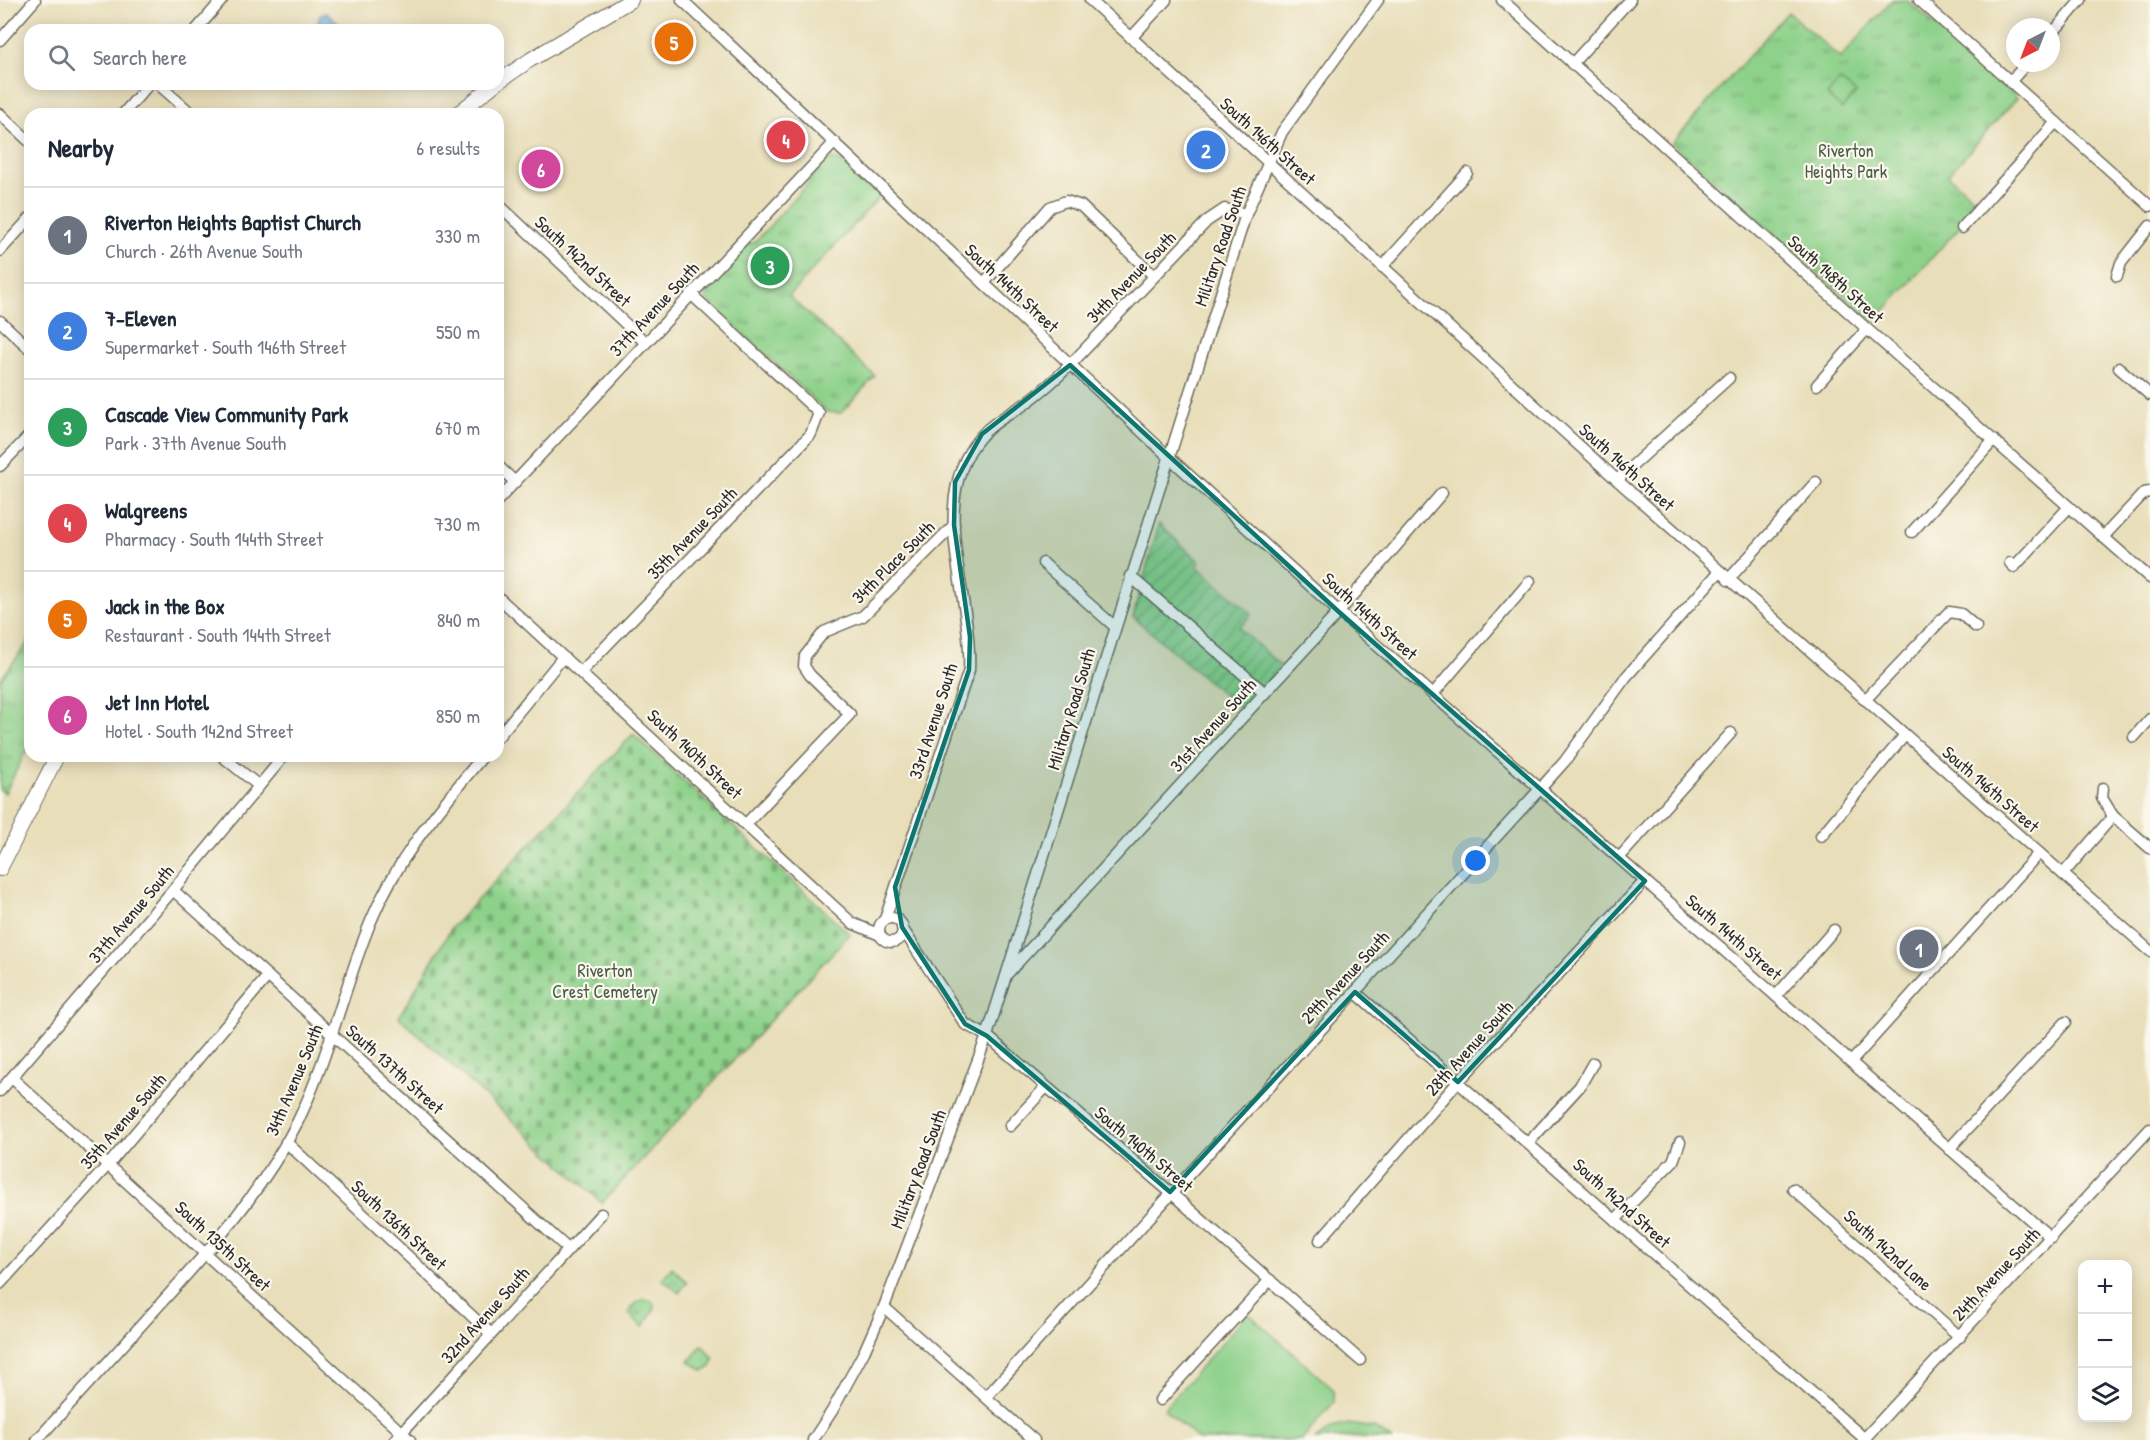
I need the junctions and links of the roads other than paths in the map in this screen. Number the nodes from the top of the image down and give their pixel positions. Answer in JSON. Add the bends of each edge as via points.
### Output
{"nodes":[{"id":1,"x":35,"y":0,"type":"edge"},
{"id":2,"x":222,"y":0,"type":"edge"},
{"id":3,"x":631,"y":0,"type":"edge"},
{"id":4,"x":682,"y":0,"type":"edge"},
{"id":5,"x":1090,"y":0,"type":"edge"},
{"id":6,"x":1166,"y":0,"type":"edge"},
{"id":7,"x":1378,"y":0,"type":"edge"},
{"id":8,"x":1502,"y":0,"type":"edge"},
{"id":9,"x":1630,"y":0,"type":"edge"},
{"id":10,"x":1919,"y":0,"type":"edge"},
{"id":11,"x":2081,"y":0,"type":"edge"},
{"id":12,"x":201,"y":24,"type":"edge"},
{"id":13,"x":2060,"y":24,"type":"edge"},
{"id":14,"x":1131,"y":38,"type":"junction"},
{"id":15,"x":0,"y":40,"type":"edge"},
{"id":16,"x":1572,"y":64,"type":"junction"},
{"id":17,"x":2019,"y":72,"type":"edge"},
{"id":18,"x":504,"y":78,"type":"edge"},
{"id":19,"x":2010,"y":82,"type":"junction"},
{"id":20,"x":144,"y":90,"type":"edge"},
{"id":21,"x":165,"y":90,"type":"edge"},
{"id":22,"x":487,"y":90,"type":"edge"},
{"id":23,"x":128,"y":108,"type":"edge"},
{"id":24,"x":185,"y":108,"type":"edge"},
{"id":25,"x":465,"y":108,"type":"edge"},
{"id":26,"x":0,"y":114,"type":"edge"},
{"id":27,"x":2056,"y":122,"type":"junction"},
{"id":28,"x":24,"y":136,"type":"edge"},
{"id":29,"x":835,"y":142,"type":"junction"},
{"id":30,"x":1267,"y":162,"type":"junction"},
{"id":31,"x":1467,"y":173,"type":"dead end"},
{"id":32,"x":2150,"y":206,"type":"edge"},
{"id":33,"x":504,"y":210,"type":"edge"},
{"id":34,"x":1246,"y":214,"type":"junction"},
{"id":35,"x":24,"y":225,"type":"edge"},
{"id":36,"x":2150,"y":226,"type":"edge"},
{"id":37,"x":1962,"y":228,"type":"dead end"},
{"id":38,"x":0,"y":251,"type":"edge"},
{"id":39,"x":1383,"y":267,"type":"junction"},
{"id":40,"x":1154,"y":276,"type":"junction"},
{"id":41,"x":2117,"y":276,"type":"dead end"},
{"id":42,"x":984,"y":283,"type":"junction"},
{"id":43,"x":691,"y":294,"type":"junction"},
{"id":44,"x":0,"y":321,"type":"edge"},
{"id":45,"x":1867,"y":329,"type":"junction"},
{"id":46,"x":645,"y":342,"type":"junction"},
{"id":47,"x":24,"y":343,"type":"edge"},
{"id":48,"x":1070,"y":365,"type":"junction"},
{"id":49,"x":2119,"y":368,"type":"dead end"},
{"id":50,"x":1729,"y":378,"type":"dead end"},
{"id":51,"x":1817,"y":385,"type":"dead end"},
{"id":52,"x":2150,"y":395,"type":"edge"},
{"id":53,"x":1994,"y":440,"type":"junction"},
{"id":54,"x":24,"y":441,"type":"edge"},
{"id":55,"x":1168,"y":457,"type":"junction"},
{"id":56,"x":0,"y":466,"type":"edge"},
{"id":57,"x":504,"y":472,"type":"edge"},
{"id":58,"x":1617,"y":480,"type":"junction"},
{"id":59,"x":515,"y":482,"type":"junction"},
{"id":60,"x":1816,"y":482,"type":"dead end"},
{"id":61,"x":2150,"y":492,"type":"edge"},
{"id":62,"x":1442,"y":493,"type":"dead end"},
{"id":63,"x":504,"y":494,"type":"edge"},
{"id":64,"x":2069,"y":507,"type":"junction"},
{"id":65,"x":954,"y":525,"type":"junction"},
{"id":66,"x":1912,"y":532,"type":"dead end"},
{"id":67,"x":2103,"y":537,"type":"junction"},
{"id":68,"x":1043,"y":563,"type":"dead end"},
{"id":69,"x":2010,"y":564,"type":"dead end"},
{"id":70,"x":1130,"y":576,"type":"junction"},
{"id":71,"x":1724,"y":576,"type":"junction"},
{"id":72,"x":2150,"y":578,"type":"edge"},
{"id":73,"x":1530,"y":581,"type":"dead end"},
{"id":74,"x":504,"y":603,"type":"edge"},
{"id":75,"x":1339,"y":612,"type":"junction"},
{"id":76,"x":1114,"y":626,"type":"junction"},
{"id":77,"x":1976,"y":627,"type":"dead end"},
{"id":78,"x":563,"y":657,"type":"junction"},
{"id":79,"x":581,"y":672,"type":"junction"},
{"id":80,"x":1265,"y":693,"type":"junction"},
{"id":81,"x":1433,"y":694,"type":"junction"},
{"id":82,"x":1866,"y":700,"type":"junction"},
{"id":83,"x":2150,"y":719,"type":"edge"},
{"id":84,"x":504,"y":730,"type":"edge"},
{"id":85,"x":1731,"y":733,"type":"dead end"},
{"id":86,"x":1905,"y":735,"type":"junction"},
{"id":87,"x":2134,"y":737,"type":"dead end"},
{"id":88,"x":54,"y":762,"type":"edge"},
{"id":89,"x":229,"y":762,"type":"edge"},
{"id":90,"x":279,"y":762,"type":"edge"},
{"id":91,"x":478,"y":762,"type":"edge"},
{"id":92,"x":259,"y":786,"type":"junction"},
{"id":93,"x":2103,"y":788,"type":"dead end"},
{"id":94,"x":1540,"y":789,"type":"junction"},
{"id":95,"x":2114,"y":816,"type":"junction"},
{"id":96,"x":746,"y":824,"type":"junction"},
{"id":97,"x":1821,"y":836,"type":"dead end"},
{"id":98,"x":2150,"y":848,"type":"edge"},
{"id":99,"x":2039,"y":853,"type":"junction"},
{"id":100,"x":1619,"y":858,"type":"junction"},
{"id":101,"x":0,"y":869,"type":"edge"},
{"id":102,"x":2063,"y":873,"type":"junction"},
{"id":103,"x":1645,"y":881,"type":"junction"},
{"id":104,"x":895,"y":887,"type":"junction"},
{"id":105,"x":173,"y":890,"type":"junction"},
{"id":106,"x":879,"y":928,"type":"junction"},
{"id":107,"x":899,"y":929,"type":"junction"},
{"id":108,"x":1834,"y":930,"type":"dead end"},
{"id":109,"x":2150,"y":951,"type":"edge"},
{"id":110,"x":268,"y":976,"type":"junction"},
{"id":111,"x":1006,"y":976,"type":"junction"},
{"id":112,"x":1354,"y":992,"type":"junction"},
{"id":113,"x":1776,"y":996,"type":"junction"},
{"id":114,"x":2066,"y":1022,"type":"dead end"},
{"id":115,"x":333,"y":1034,"type":"junction"},
{"id":116,"x":987,"y":1036,"type":"junction"},
{"id":117,"x":1851,"y":1062,"type":"junction"},
{"id":118,"x":1593,"y":1063,"type":"dead end"},
{"id":119,"x":12,"y":1078,"type":"junction"},
{"id":120,"x":1458,"y":1082,"type":"junction"},
{"id":121,"x":1046,"y":1087,"type":"junction"},
{"id":122,"x":0,"y":1091,"type":"edge"},
{"id":123,"x":1010,"y":1126,"type":"dead end"},
{"id":124,"x":2150,"y":1129,"type":"edge"},
{"id":125,"x":286,"y":1142,"type":"junction"},
{"id":126,"x":1529,"y":1142,"type":"junction"},
{"id":127,"x":1680,"y":1142,"type":"dead end"},
{"id":128,"x":1949,"y":1149,"type":"junction"},
{"id":129,"x":109,"y":1164,"type":"junction"},
{"id":130,"x":1793,"y":1189,"type":"dead end"},
{"id":131,"x":1170,"y":1192,"type":"junction"},
{"id":132,"x":601,"y":1214,"type":"dead end"},
{"id":133,"x":1615,"y":1220,"type":"junction"},
{"id":134,"x":2052,"y":1238,"type":"junction"},
{"id":135,"x":1320,"y":1240,"type":"dead end"},
{"id":136,"x":568,"y":1249,"type":"junction"},
{"id":137,"x":206,"y":1254,"type":"junction"},
{"id":138,"x":1270,"y":1280,"type":"junction"},
{"id":139,"x":0,"y":1284,"type":"edge"},
{"id":140,"x":884,"y":1307,"type":"junction"},
{"id":141,"x":490,"y":1333,"type":"junction"},
{"id":142,"x":1960,"y":1337,"type":"junction"},
{"id":143,"x":1360,"y":1360,"type":"dead end"},
{"id":144,"x":986,"y":1397,"type":"junction"},
{"id":145,"x":1160,"y":1400,"type":"dead end"},
{"id":146,"x":402,"y":1438,"type":"edge"},
{"id":147,"x":1864,"y":1439,"type":"edge"},
{"id":148,"x":38,"y":1440,"type":"edge"},
{"id":149,"x":813,"y":1440,"type":"edge"},
{"id":150,"x":1034,"y":1440,"type":"edge"}],
"edges":[{"from":1,"to":15,"type":"street"},
{"from":2,"to":12,"type":"street"},
{"from":3,"to":18,"type":"main road"},
{"from":4,"to":29,"type":"street","name":"South 144th Street"},
{"from":5,"to":14,"type":"street","name":"South 146th Street"},
{"from":6,"to":14,"type":"street"},
{"from":7,"to":30,"type":"street","name":"Military Road South","via":[[1288,123]]},
{"from":8,"to":16,"type":"street","name":"South 148th Street"},
{"from":9,"to":16,"type":"street"},
{"from":10,"to":19,"type":"street"},
{"from":11,"to":13,"type":"street"},
{"from":14,"to":30,"type":"street","name":"South 146th Street"},
{"from":16,"to":45,"type":"street","name":"South 148th Street"},
{"from":17,"to":19,"type":"street"},
{"from":19,"to":27,"type":"street"},
{"from":20,"to":23,"type":"street"},
{"from":21,"to":24,"type":"street"},
{"from":22,"to":25,"type":"main road"},
{"from":26,"to":28,"type":"street"},
{"from":27,"to":32,"type":"street"},
{"from":27,"to":37,"type":"street"},
{"from":29,"to":42,"type":"street","name":"South 144th Street"},
{"from":29,"to":43,"type":"street","name":"37th Avenue South"},
{"from":30,"to":34,"type":"street","name":"Military Road South"},
{"from":30,"to":39,"type":"street","name":"South 146th Street"},
{"from":31,"to":39,"type":"street"},
{"from":33,"to":46,"type":"street","name":"South 142nd Street"},
{"from":34,"to":40,"type":"street","name":"34th Avenue South","via":[[1225,208],[1218,212]]},
{"from":34,"to":55,"type":"street","name":"Military Road South"},
{"from":35,"to":38,"type":"street"},
{"from":36,"to":41,"type":"street","via":[[2121,263]]},
{"from":39,"to":58,"type":"street","name":"South 146th Street"},
{"from":40,"to":42,"type":"street","via":[[1081,206],[1066,201],[1050,207]]},
{"from":40,"to":48,"type":"street","name":"34th Avenue South"},
{"from":42,"to":48,"type":"street","name":"South 144th Street"},
{"from":43,"to":46,"type":"street","name":"37th Avenue South"},
{"from":43,"to":79,"type":"street","name":"35th Avenue South","via":[[819,413],[811,434]]},
{"from":44,"to":47,"type":"street"},
{"from":45,"to":51,"type":"street"},
{"from":45,"to":53,"type":"street","name":"South 148th Street"},
{"from":46,"to":59,"type":"street","name":"37th Avenue South"},
{"from":48,"to":55,"type":"street","name":"South 144th Street"},
{"from":48,"to":65,"type":"street","name":"34th Avenue South","via":[[992,426],[970,450],[955,482]]},
{"from":49,"to":52,"type":"street"},
{"from":50,"to":58,"type":"street"},
{"from":53,"to":64,"type":"street","name":"South 148th Street"},
{"from":53,"to":66,"type":"street"},
{"from":54,"to":56,"type":"street"},
{"from":55,"to":70,"type":"street","name":"Military Road South"},
{"from":55,"to":75,"type":"street","name":"South 144th Street"},
{"from":57,"to":59,"type":"street"},
{"from":58,"to":71,"type":"street","name":"South 146th Street"},
{"from":59,"to":63,"type":"street","name":"37th Avenue South"},
{"from":60,"to":71,"type":"street","name":"29th Avenue South"},
{"from":61,"to":67,"type":"street","via":[[2144,493]]},
{"from":62,"to":75,"type":"street","name":"31st Avenue South"},
{"from":64,"to":67,"type":"street","name":"South 148th Street"},
{"from":64,"to":69,"type":"street","via":[[2014,567]]},
{"from":65,"to":96,"type":"street","name":"34th Place South","via":[[863,616],[824,633],[805,656],[804,666],[810,675],[850,714]]},
{"from":65,"to":104,"type":"street","name":"33rd Avenue South","via":[[970,637],[969,670]]},
{"from":67,"to":72,"type":"street","name":"South 148th Street"},
{"from":68,"to":76,"type":"street"},
{"from":70,"to":76,"type":"street","name":"Military Road South"},
{"from":70,"to":80,"type":"street"},
{"from":71,"to":82,"type":"street","name":"South 146th Street"},
{"from":71,"to":94,"type":"street","name":"29th Avenue South","via":[[1625,678]]},
{"from":73,"to":81,"type":"street"},
{"from":74,"to":78,"type":"street","name":"South 140th Street"},
{"from":75,"to":80,"type":"street","name":"31st Avenue South"},
{"from":75,"to":81,"type":"street","name":"South 144th Street"},
{"from":76,"to":111,"type":"street","name":"Military Road South"},
{"from":77,"to":82,"type":"street","via":[[1961,614],[1949,612]]},
{"from":78,"to":79,"type":"street","name":"South 140th Street"},
{"from":78,"to":84,"type":"street"},
{"from":79,"to":96,"type":"street","name":"South 140th Street"},
{"from":80,"to":111,"type":"street","name":"31st Avenue South"},
{"from":81,"to":94,"type":"street","name":"South 144th Street"},
{"from":82,"to":86,"type":"street","name":"South 146th Street"},
{"from":83,"to":87,"type":"street"},
{"from":85,"to":100,"type":"street"},
{"from":86,"to":97,"type":"street"},
{"from":86,"to":99,"type":"street","name":"South 146th Street"},
{"from":88,"to":101,"type":"main road"},
{"from":89,"to":92,"type":"street"},
{"from":90,"to":92,"type":"street","name":"37th Avenue South"},
{"from":91,"to":115,"type":"street","name":"34th Avenue South","via":[[411,844],[396,870],[371,920]]},
{"from":92,"to":105,"type":"street","name":"37th Avenue South"},
{"from":93,"to":95,"type":"street","via":[[2102,798]]},
{"from":94,"to":100,"type":"street","name":"South 144th Street"},
{"from":94,"to":112,"type":"street","name":"29th Avenue South"},
{"from":95,"to":98,"type":"street"},
{"from":95,"to":102,"type":"street"},
{"from":96,"to":106,"type":"street","name":"South 140th Street","via":[[852,923]]},
{"from":99,"to":102,"type":"street","name":"South 146th Street"},
{"from":99,"to":117,"type":"street"},
{"from":100,"to":103,"type":"street","name":"South 144th Street"},
{"from":102,"to":109,"type":"street","name":"South 146th Street"},
{"from":103,"to":113,"type":"street","name":"South 144th Street"},
{"from":103,"to":120,"type":"street","name":"28th Avenue South"},
{"from":104,"to":106,"type":"street","name":"33rd Avenue South"},
{"from":104,"to":107,"type":"street","name":"33rd Avenue South"},
{"from":105,"to":110,"type":"street","name":"South 137th Street"},
{"from":105,"to":119,"type":"street","name":"37th Avenue South"},
{"from":106,"to":107,"type":"street","via":[[892,918]]},
{"from":106,"to":107,"type":"street","via":[[889,941]]},
{"from":107,"to":116,"type":"street","name":"South 140th Street","via":[[912,941],[965,1024]]},
{"from":108,"to":113,"type":"street"},
{"from":110,"to":115,"type":"street","name":"South 137th Street"},
{"from":110,"to":129,"type":"street","name":"35th Avenue South"},
{"from":111,"to":116,"type":"street","name":"Military Road South"},
{"from":112,"to":120,"type":"street","name":"South 142nd Street"},
{"from":112,"to":131,"type":"street","name":"29th Avenue South"},
{"from":113,"to":117,"type":"street","name":"South 144th Street"},
{"from":114,"to":128,"type":"street"},
{"from":115,"to":125,"type":"street","name":"34th Avenue South"},
{"from":115,"to":136,"type":"street","name":"South 137th Street"},
{"from":116,"to":121,"type":"street","name":"South 140th Street"},
{"from":116,"to":140,"type":"street","name":"Military Road South"},
{"from":117,"to":128,"type":"street","name":"South 144th Street"},
{"from":118,"to":126,"type":"street","via":[[1580,1086]]},
{"from":119,"to":122,"type":"street","name":"37th Avenue South"},
{"from":119,"to":129,"type":"street","name":"South 135th Street"},
{"from":120,"to":126,"type":"street","name":"South 142nd Street"},
{"from":120,"to":135,"type":"street","name":"28th Avenue South"},
{"from":121,"to":123,"type":"street"},
{"from":121,"to":131,"type":"street","name":"South 140th Street"},
{"from":124,"to":134,"type":"street","name":"24th Avenue South"},
{"from":125,"to":137,"type":"street","name":"34th Avenue South","via":[[251,1197]]},
{"from":125,"to":141,"type":"street","name":"South 136th Street"},
{"from":126,"to":133,"type":"street","name":"South 142nd Street"},
{"from":127,"to":133,"type":"street","via":[[1673,1161]]},
{"from":128,"to":134,"type":"street","name":"South 144th Street"},
{"from":129,"to":137,"type":"street","name":"South 135th Street"},
{"from":129,"to":139,"type":"street","name":"35th Avenue South"},
{"from":130,"to":142,"type":"street","name":"South 142nd Lane"},
{"from":131,"to":138,"type":"street","name":"South 140th Street"},
{"from":131,"to":144,"type":"street","name":"29th Avenue South"},
{"from":132,"to":136,"type":"street","name":"32nd Avenue South"},
{"from":133,"to":147,"type":"street","name":"South 142nd Street"},
{"from":134,"to":142,"type":"street","name":"24th Avenue South"},
{"from":136,"to":141,"type":"street","name":"32nd Avenue South"},
{"from":137,"to":146,"type":"street","name":"South 135th Street"},
{"from":137,"to":148,"type":"street","name":"34th Avenue South"},
{"from":138,"to":143,"type":"street","name":"South 140th Street"},
{"from":138,"to":145,"type":"street"},
{"from":140,"to":144,"type":"street"},
{"from":140,"to":149,"type":"street","name":"Military Road South","via":[[864,1352]]},
{"from":141,"to":146,"type":"street","name":"32nd Avenue South"},
{"from":142,"to":147,"type":"street","name":"24th Avenue South"},
{"from":144,"to":150,"type":"street"}]}
